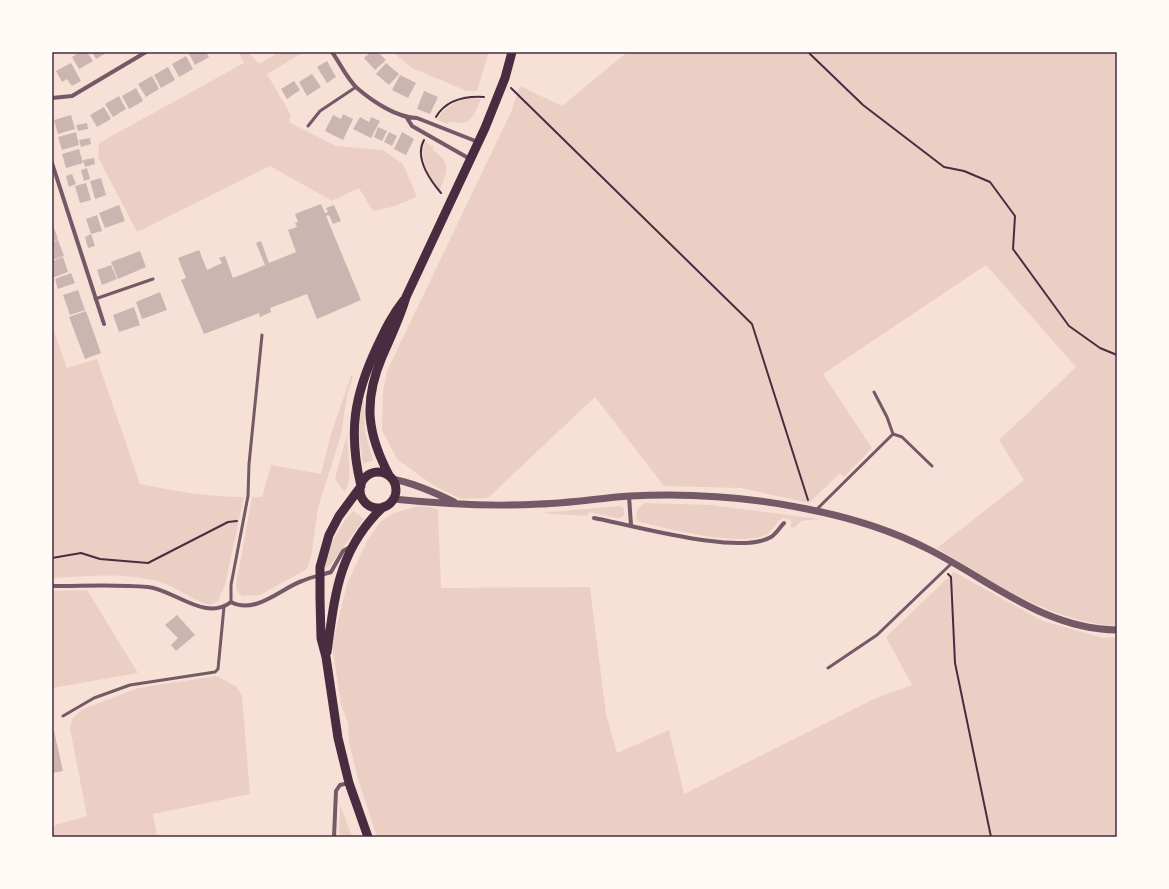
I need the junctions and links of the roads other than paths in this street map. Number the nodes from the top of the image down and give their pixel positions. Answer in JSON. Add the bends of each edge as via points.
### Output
{"nodes":[{"id":1,"x":146,"y":52,"type":"edge"},
{"id":2,"x":332,"y":52,"type":"edge"},
{"id":3,"x":512,"y":52,"type":"edge"},
{"id":4,"x":356,"y":87,"type":"junction"},
{"id":5,"x":52,"y":98,"type":"edge"},
{"id":6,"x":407,"y":118,"type":"junction"},
{"id":7,"x":308,"y":126,"type":"dead end"},
{"id":8,"x":478,"y":142,"type":"junction"},
{"id":9,"x":470,"y":159,"type":"junction"},
{"id":10,"x":52,"y":163,"type":"edge"},
{"id":11,"x":153,"y":279,"type":"dead end"},
{"id":12,"x":406,"y":297,"type":"junction"},
{"id":13,"x":96,"y":299,"type":"junction"},
{"id":14,"x":104,"y":324,"type":"dead end"},
{"id":15,"x":262,"y":335,"type":"dead end"},
{"id":16,"x":874,"y":392,"type":"dead end"},
{"id":17,"x":893,"y":434,"type":"junction"},
{"id":18,"x":932,"y":466,"type":"dead end"},
{"id":19,"x":391,"y":478,"type":"junction"},
{"id":20,"x":360,"y":488,"type":"junction"},
{"id":21,"x":629,"y":496,"type":"junction"},
{"id":22,"x":393,"y":499,"type":"junction"},
{"id":23,"x":455,"y":502,"type":"junction"},
{"id":24,"x":383,"y":507,"type":"junction"},
{"id":25,"x":815,"y":511,"type":"junction"},
{"id":26,"x":594,"y":518,"type":"dead end"},
{"id":27,"x":784,"y":524,"type":"dead end"},
{"id":28,"x":631,"y":525,"type":"junction"},
{"id":29,"x":354,"y":545,"type":"junction"},
{"id":30,"x":952,"y":563,"type":"junction"},
{"id":31,"x":320,"y":575,"type":"junction"},
{"id":32,"x":52,"y":586,"type":"edge"},
{"id":33,"x":231,"y":602,"type":"junction"},
{"id":34,"x":224,"y":607,"type":"junction"},
{"id":35,"x":1117,"y":630,"type":"edge"},
{"id":36,"x":326,"y":658,"type":"junction"},
{"id":37,"x":828,"y":668,"type":"dead end"},
{"id":38,"x":63,"y":716,"type":"dead end"},
{"id":39,"x":349,"y":783,"type":"junction"},
{"id":40,"x":334,"y":837,"type":"edge"},
{"id":41,"x":368,"y":837,"type":"edge"}],
"edges":[{"from":1,"to":5,"type":"street","via":[[72,96]]},
{"from":2,"to":4,"type":"street"},
{"from":3,"to":8,"type":"main road","via":[[502,86]]},
{"from":4,"to":6,"type":"street","via":[[380,104]]},
{"from":4,"to":7,"type":"lane","via":[[320,111]]},
{"from":6,"to":8,"type":"street","via":[[417,118]]},
{"from":6,"to":9,"type":"street","via":[[412,126]]},
{"from":8,"to":9,"type":"main road"},
{"from":9,"to":12,"type":"main road"},
{"from":10,"to":13,"type":"street"},
{"from":11,"to":13,"type":"lane"},
{"from":12,"to":19,"type":"main road","via":[[400,319],[374,378],[370,400],[371,431]]},
{"from":12,"to":20,"type":"main road","via":[[392,315],[365,374],[357,400],[353,444]]},
{"from":13,"to":14,"type":"street"},
{"from":15,"to":33,"type":"lane","via":[[248,496],[231,585]]},
{"from":16,"to":17,"type":"lane"},
{"from":17,"to":18,"type":"lane","via":[[902,437]]},
{"from":17,"to":25,"type":"lane"},
{"from":19,"to":20,"type":"main road","via":[[385,473],[371,473],[366,476]]},
{"from":19,"to":22,"type":"main road","via":[[396,488]]},
{"from":19,"to":23,"type":"street","via":[[438,493]]},
{"from":20,"to":24,"type":"main road","via":[[360,496],[368,505]]},
{"from":20,"to":31,"type":"main road","via":[[339,516],[329,535]]},
{"from":21,"to":23,"type":"street","via":[[541,504],[488,505]]},
{"from":21,"to":25,"type":"street","via":[[717,497]]},
{"from":21,"to":28,"type":"street"},
{"from":22,"to":23,"type":"street"},
{"from":22,"to":24,"type":"main road"},
{"from":24,"to":29,"type":"main road","via":[[369,522]]},
{"from":25,"to":30,"type":"street","via":[[884,531]]},
{"from":26,"to":28,"type":"street"},
{"from":27,"to":28,"type":"street","via":[[771,537],[754,542],[726,543],[680,537]]},
{"from":29,"to":31,"type":"street","via":[[343,551],[331,572]]},
{"from":29,"to":36,"type":"main road","via":[[336,587]]},
{"from":30,"to":35,"type":"street","via":[[1004,595],[1048,615],[1079,625]]},
{"from":30,"to":37,"type":"lane","via":[[877,635]]},
{"from":31,"to":33,"type":"street","via":[[256,604],[238,606]]},
{"from":31,"to":36,"type":"main road","via":[[321,638]]},
{"from":32,"to":34,"type":"street","via":[[122,585],[150,588],[209,610]]},
{"from":33,"to":34,"type":"street"},
{"from":34,"to":38,"type":"lane","via":[[218,669],[215,672],[130,685],[94,698]]},
{"from":36,"to":39,"type":"main road","via":[[338,738]]},
{"from":39,"to":40,"type":"street","via":[[340,785],[336,791]]},
{"from":39,"to":41,"type":"main road"}]}
